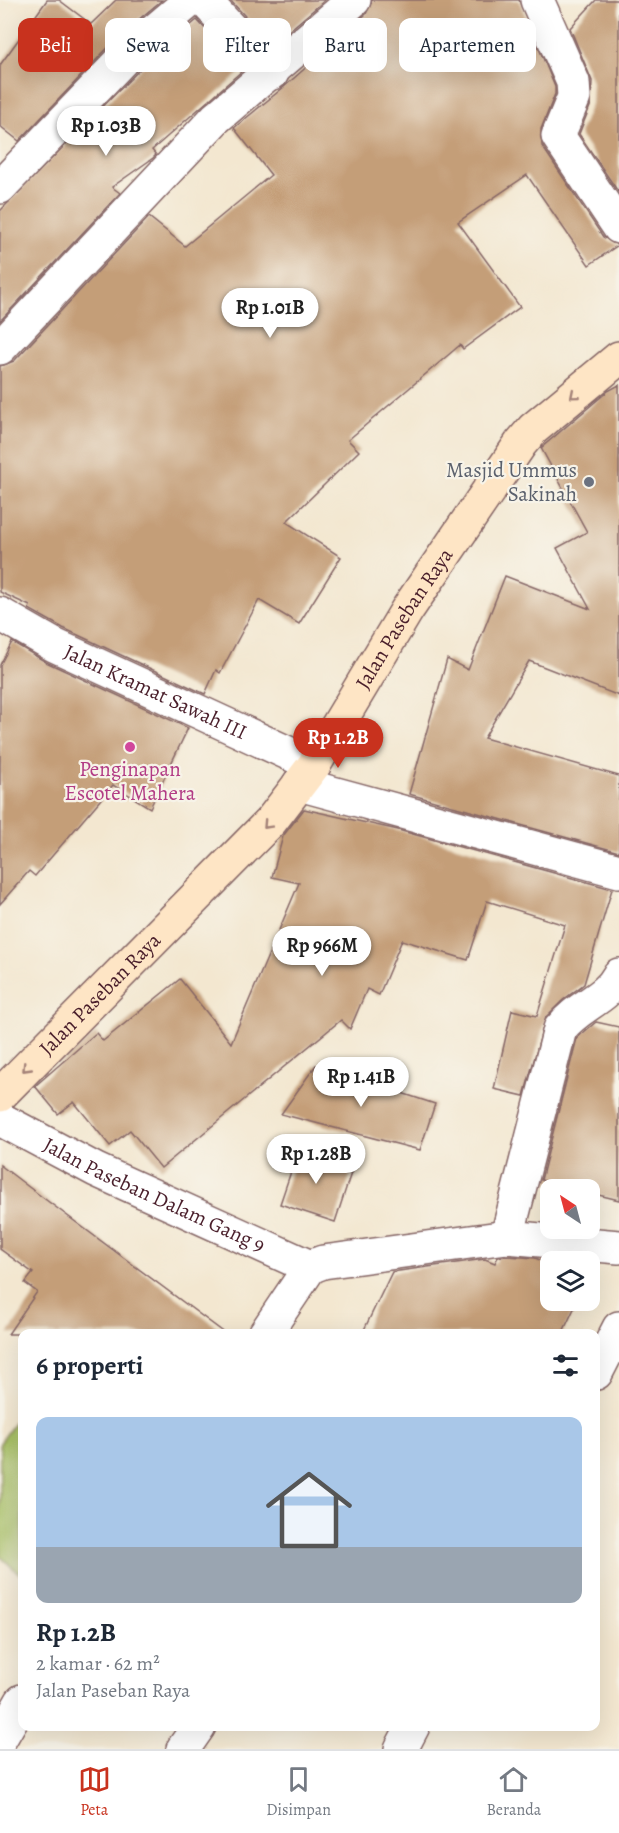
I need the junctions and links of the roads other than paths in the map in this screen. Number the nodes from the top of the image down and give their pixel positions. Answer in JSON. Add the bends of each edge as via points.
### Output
{"nodes":[{"id":1,"x":191,"y":0,"type":"edge"},
{"id":2,"x":204,"y":0,"type":"edge"},
{"id":3,"x":354,"y":0,"type":"edge"},
{"id":4,"x":537,"y":0,"type":"edge"},
{"id":5,"x":272,"y":73,"type":"junction"},
{"id":6,"x":0,"y":187,"type":"edge"},
{"id":7,"x":619,"y":227,"type":"edge"},
{"id":8,"x":0,"y":348,"type":"edge"},
{"id":9,"x":619,"y":358,"type":"edge"},
{"id":10,"x":0,"y":614,"type":"edge"},
{"id":11,"x":307,"y":775,"type":"junction"},
{"id":12,"x":619,"y":871,"type":"edge"},
{"id":13,"x":619,"y":975,"type":"edge"},
{"id":14,"x":0,"y":1095,"type":"edge"},
{"id":15,"x":0,"y":1119,"type":"edge"},
{"id":16,"x":507,"y":1237,"type":"junction"},
{"id":17,"x":619,"y":1247,"type":"edge"},
{"id":18,"x":310,"y":1268,"type":"junction"},
{"id":19,"x":619,"y":1328,"type":"edge"},
{"id":20,"x":268,"y":1329,"type":"edge"},
{"id":21,"x":600,"y":1365,"type":"edge"},
{"id":22,"x":18,"y":1708,"type":"edge"},
{"id":23,"x":196,"y":1731,"type":"edge"},
{"id":24,"x":410,"y":1731,"type":"edge"},
{"id":25,"x":0,"y":1739,"type":"edge"},
{"id":26,"x":183,"y":1749,"type":"edge"},
{"id":27,"x":401,"y":1749,"type":"edge"}],
"edges":[{"from":1,"to":6,"type":"street","via":[[134,48]]},
{"from":2,"to":5,"type":"street"},
{"from":3,"to":5,"type":"street"},
{"from":4,"to":7,"type":"street","via":[[573,82],[574,97],[558,136]]},
{"from":5,"to":8,"type":"street","via":[[216,118]]},
{"from":9,"to":11,"type":"main road","name":"Jalan Paseban Raya","one_way":true,"via":[[521,442],[406,610]]},
{"from":10,"to":11,"type":"street","name":"Jalan Kramat Sawah III"},
{"from":11,"to":12,"type":"street","name":"Jalan Kramat Sawah III"},
{"from":11,"to":14,"type":"main road","name":"Jalan Paseban Raya","one_way":true,"via":[[271,821]]},
{"from":13,"to":16,"type":"street","via":[[612,989],[571,1015],[560,1029]]},
{"from":15,"to":18,"type":"street","name":"Jalan Paseban Dalam Gang 9","via":[[96,1170]]},
{"from":16,"to":17,"type":"street"},
{"from":16,"to":18,"type":"street","via":[[323,1262]]},
{"from":18,"to":20,"type":"street"},
{"from":19,"to":21,"type":"street"},
{"from":22,"to":25,"type":"street"},
{"from":23,"to":26,"type":"street"},
{"from":24,"to":27,"type":"street"}]}
